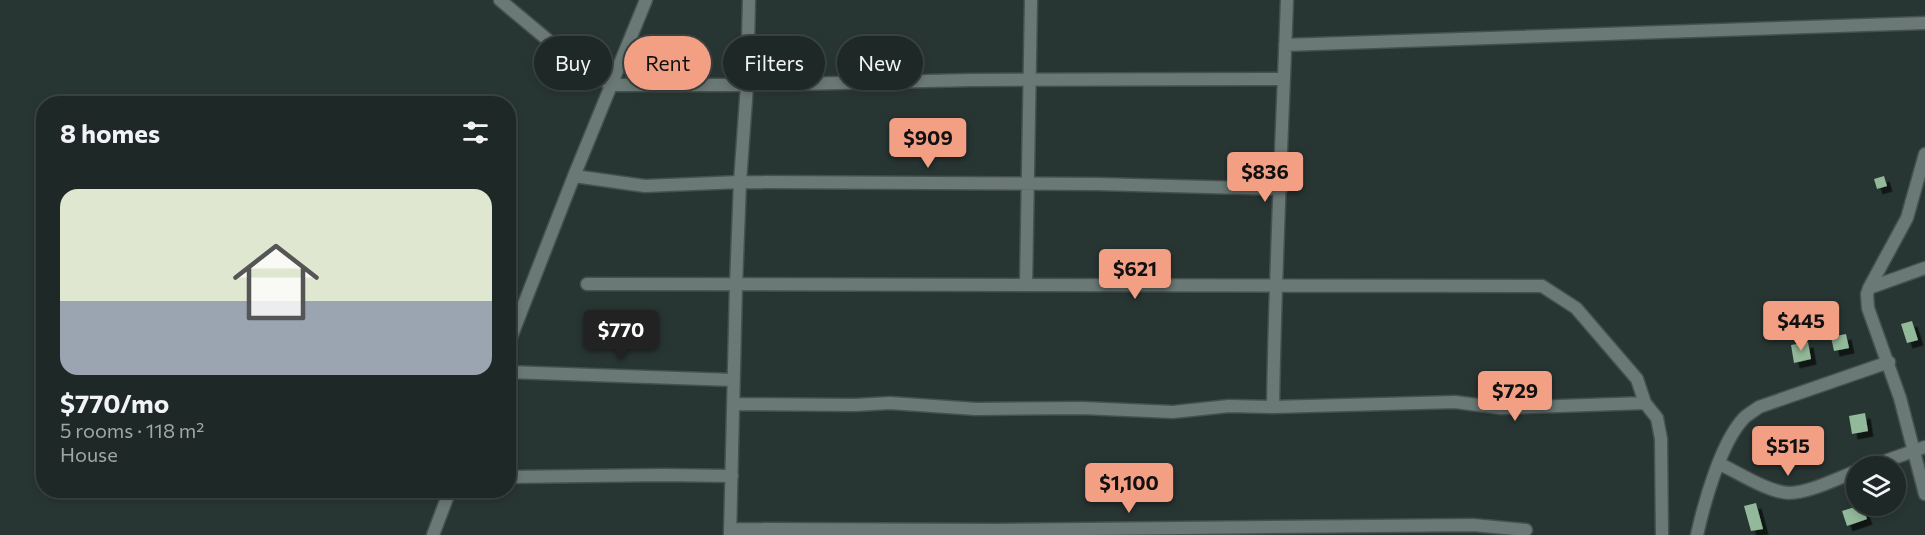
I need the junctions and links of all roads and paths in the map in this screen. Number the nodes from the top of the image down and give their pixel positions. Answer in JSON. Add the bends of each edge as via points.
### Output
{"nodes":[{"id":1,"x":500,"y":0,"type":"edge"},
{"id":2,"x":646,"y":0,"type":"edge"},
{"id":3,"x":749,"y":0,"type":"edge"},
{"id":4,"x":1030,"y":0,"type":"edge"},
{"id":5,"x":1287,"y":0,"type":"edge"},
{"id":6,"x":1925,"y":23,"type":"edge"},
{"id":7,"x":543,"y":36,"type":"edge"},
{"id":8,"x":748,"y":36,"type":"edge"},
{"id":9,"x":1285,"y":45,"type":"junction"},
{"id":10,"x":1284,"y":79,"type":"junction"},
{"id":11,"x":1028,"y":80,"type":"junction"},
{"id":12,"x":612,"y":83,"type":"edge"},
{"id":13,"x":825,"y":84,"type":"edge"},
{"id":14,"x":612,"y":85,"type":"edge"},
{"id":15,"x":723,"y":85,"type":"edge"},
{"id":16,"x":609,"y":90,"type":"edge"},
{"id":17,"x":747,"y":90,"type":"edge"},
{"id":18,"x":1925,"y":154,"type":"edge"},
{"id":19,"x":574,"y":177,"type":"junction"},
{"id":20,"x":740,"y":182,"type":"junction"},
{"id":21,"x":1027,"y":185,"type":"junction"},
{"id":22,"x":1281,"y":189,"type":"junction"},
{"id":23,"x":1925,"y":268,"type":"edge"},
{"id":24,"x":587,"y":284,"type":"dead end"},
{"id":25,"x":736,"y":285,"type":"junction"},
{"id":26,"x":1026,"y":285,"type":"junction"},
{"id":27,"x":1275,"y":285,"type":"junction"},
{"id":28,"x":1869,"y":288,"type":"junction"},
{"id":29,"x":516,"y":325,"type":"edge"},
{"id":30,"x":1888,"y":362,"type":"junction"},
{"id":31,"x":516,"y":372,"type":"edge"},
{"id":32,"x":734,"y":380,"type":"junction"},
{"id":33,"x":1645,"y":403,"type":"junction"},
{"id":34,"x":735,"y":404,"type":"junction"},
{"id":35,"x":1273,"y":407,"type":"junction"},
{"id":36,"x":1919,"y":449,"type":"edge"},
{"id":37,"x":1899,"y":456,"type":"edge"},
{"id":38,"x":1720,"y":464,"type":"junction"},
{"id":39,"x":1846,"y":475,"type":"edge"},
{"id":40,"x":732,"y":476,"type":"junction"},
{"id":41,"x":516,"y":477,"type":"edge"},
{"id":42,"x":1925,"y":494,"type":"edge"},
{"id":43,"x":447,"y":498,"type":"edge"},
{"id":44,"x":1527,"y":531,"type":"dead end"},
{"id":45,"x":730,"y":532,"type":"edge"},
{"id":46,"x":433,"y":535,"type":"edge"},
{"id":47,"x":1662,"y":535,"type":"edge"},
{"id":48,"x":1697,"y":535,"type":"edge"}],
"edges":[{"from":1,"to":7,"type":"street"},
{"from":2,"to":12,"type":"street"},
{"from":3,"to":8,"type":"street"},
{"from":4,"to":11,"type":"street"},
{"from":5,"to":9,"type":"street"},
{"from":6,"to":9,"type":"street"},
{"from":9,"to":10,"type":"street"},
{"from":10,"to":11,"type":"street"},
{"from":10,"to":22,"type":"street"},
{"from":11,"to":13,"type":"street"},
{"from":11,"to":21,"type":"street"},
{"from":14,"to":15,"type":"street"},
{"from":16,"to":19,"type":"street"},
{"from":17,"to":20,"type":"street"},
{"from":18,"to":28,"type":"street","via":[[1907,219]]},
{"from":19,"to":20,"type":"street","via":[[645,186]]},
{"from":19,"to":29,"type":"street"},
{"from":20,"to":21,"type":"street"},
{"from":20,"to":25,"type":"street"},
{"from":21,"to":22,"type":"street"},
{"from":21,"to":26,"type":"street"},
{"from":22,"to":27,"type":"street"},
{"from":23,"to":28,"type":"street"},
{"from":24,"to":25,"type":"street"},
{"from":25,"to":26,"type":"street"},
{"from":25,"to":32,"type":"street"},
{"from":26,"to":27,"type":"street"},
{"from":27,"to":33,"type":"street","via":[[1542,286],[1576,308],[1637,379]]},
{"from":27,"to":35,"type":"street"},
{"from":28,"to":30,"type":"street","via":[[1868,308]]},
{"from":30,"to":36,"type":"street"},
{"from":30,"to":38,"type":"street","via":[[1759,407],[1744,418]]},
{"from":31,"to":32,"type":"street"},
{"from":32,"to":34,"type":"street"},
{"from":33,"to":35,"type":"street","via":[[1501,408],[1455,402]]},
{"from":33,"to":47,"type":"street","via":[[1657,418],[1661,439]]},
{"from":34,"to":35,"type":"street","via":[[909,404],[1173,412],[1229,406]]},
{"from":34,"to":40,"type":"street"},
{"from":36,"to":37,"type":"street"},
{"from":36,"to":42,"type":"street"},
{"from":38,"to":39,"type":"street","via":[[1774,490],[1791,493]]},
{"from":38,"to":48,"type":"street","via":[[1706,496]]},
{"from":40,"to":41,"type":"street"},
{"from":40,"to":45,"type":"street"},
{"from":43,"to":46,"type":"street"},
{"from":44,"to":45,"type":"street","via":[[1473,525]]}]}
